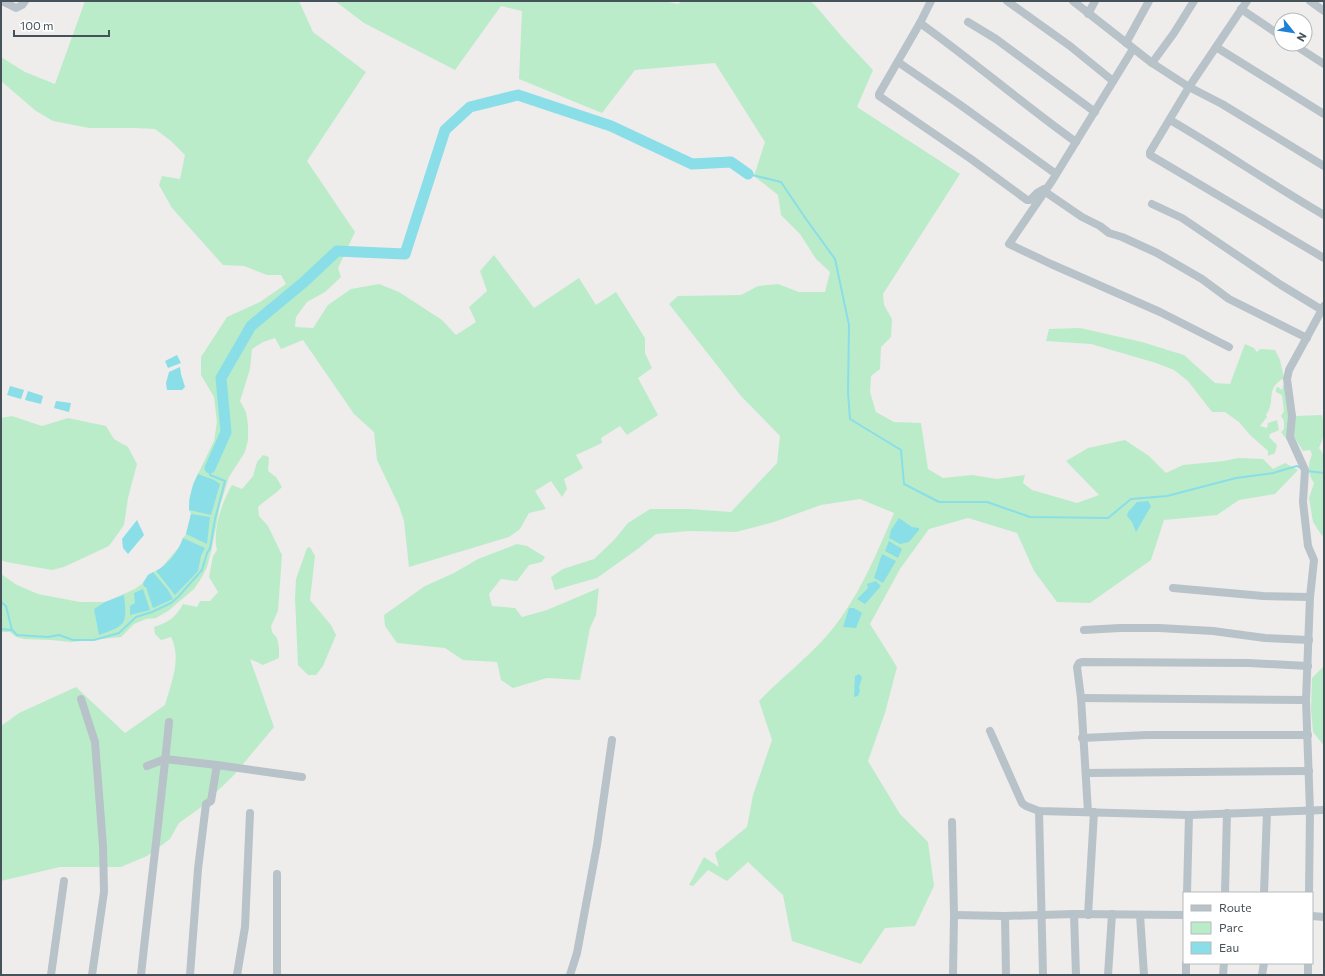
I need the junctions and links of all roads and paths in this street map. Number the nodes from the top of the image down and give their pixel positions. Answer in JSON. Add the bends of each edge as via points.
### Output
{"nodes":[{"id":1,"x":2,"y":1,"type":"edge"},
{"id":2,"x":25,"y":1,"type":"edge"},
{"id":3,"x":931,"y":1,"type":"edge"},
{"id":4,"x":1007,"y":1,"type":"edge"},
{"id":5,"x":1072,"y":1,"type":"edge"},
{"id":6,"x":1095,"y":1,"type":"edge"},
{"id":7,"x":1149,"y":1,"type":"edge"},
{"id":8,"x":1194,"y":1,"type":"edge"},
{"id":9,"x":1247,"y":1,"type":"edge"},
{"id":10,"x":1310,"y":1,"type":"edge"},
{"id":11,"x":1241,"y":9,"type":"junction"},
{"id":12,"x":1323,"y":9,"type":"edge"},
{"id":13,"x":1088,"y":14,"type":"junction"},
{"id":14,"x":968,"y":22,"type":"dead end"},
{"id":15,"x":920,"y":23,"type":"junction"},
{"id":16,"x":1273,"y":31,"type":"edge"},
{"id":17,"x":1129,"y":46,"type":"junction"},
{"id":18,"x":1216,"y":47,"type":"junction"},
{"id":19,"x":1306,"y":52,"type":"edge"},
{"id":20,"x":898,"y":62,"type":"junction"},
{"id":21,"x":1152,"y":63,"type":"junction"},
{"id":22,"x":1324,"y":64,"type":"edge"},
{"id":23,"x":1113,"y":81,"type":"junction"},
{"id":24,"x":1190,"y":87,"type":"junction"},
{"id":25,"x":1095,"y":112,"type":"junction"},
{"id":26,"x":1324,"y":114,"type":"edge"},
{"id":27,"x":1170,"y":120,"type":"junction"},
{"id":28,"x":1076,"y":142,"type":"junction"},
{"id":29,"x":1324,"y":166,"type":"edge"},
{"id":30,"x":1056,"y":174,"type":"junction"},
{"id":31,"x":1045,"y":190,"type":"junction"},
{"id":32,"x":1152,"y":204,"type":"dead end"},
{"id":33,"x":1324,"y":215,"type":"edge"},
{"id":34,"x":1324,"y":258,"type":"edge"},
{"id":35,"x":1323,"y":308,"type":"edge"},
{"id":36,"x":1307,"y":338,"type":"junction"},
{"id":37,"x":1229,"y":347,"type":"dead end"},
{"id":38,"x":1173,"y":588,"type":"dead end"},
{"id":39,"x":1310,"y":597,"type":"junction"},
{"id":40,"x":1084,"y":630,"type":"dead end"},
{"id":41,"x":1309,"y":640,"type":"junction"},
{"id":42,"x":1308,"y":666,"type":"junction"},
{"id":43,"x":1081,"y":698,"type":"junction"},
{"id":44,"x":81,"y":699,"type":"dead end"},
{"id":45,"x":1306,"y":700,"type":"junction"},
{"id":46,"x":169,"y":722,"type":"dead end"},
{"id":47,"x":990,"y":731,"type":"dead end"},
{"id":48,"x":1308,"y":734,"type":"junction"},
{"id":49,"x":1082,"y":738,"type":"junction"},
{"id":50,"x":612,"y":740,"type":"dead end"},
{"id":51,"x":165,"y":760,"type":"junction"},
{"id":52,"x":217,"y":765,"type":"junction"},
{"id":53,"x":147,"y":766,"type":"dead end"},
{"id":54,"x":1309,"y":771,"type":"junction"},
{"id":55,"x":1086,"y":773,"type":"junction"},
{"id":56,"x":302,"y":777,"type":"dead end"},
{"id":57,"x":1310,"y":810,"type":"junction"},
{"id":58,"x":1324,"y":810,"type":"edge"},
{"id":59,"x":1038,"y":811,"type":"junction"},
{"id":60,"x":1091,"y":812,"type":"junction"},
{"id":61,"x":1267,"y":812,"type":"junction"},
{"id":62,"x":250,"y":813,"type":"dead end"},
{"id":63,"x":1227,"y":813,"type":"junction"},
{"id":64,"x":1189,"y":815,"type":"junction"},
{"id":65,"x":952,"y":822,"type":"dead end"},
{"id":66,"x":277,"y":874,"type":"dead end"},
{"id":67,"x":64,"y":881,"type":"dead end"},
{"id":68,"x":1187,"y":892,"type":"edge"},
{"id":69,"x":1225,"y":892,"type":"edge"},
{"id":70,"x":1264,"y":892,"type":"edge"},
{"id":71,"x":1309,"y":892,"type":"edge"},
{"id":72,"x":1042,"y":914,"type":"junction"},
{"id":73,"x":1074,"y":914,"type":"junction"},
{"id":74,"x":1112,"y":914,"type":"junction"},
{"id":75,"x":954,"y":915,"type":"junction"},
{"id":76,"x":1088,"y":915,"type":"junction"},
{"id":77,"x":1140,"y":915,"type":"junction"},
{"id":78,"x":1183,"y":915,"type":"edge"},
{"id":79,"x":1005,"y":916,"type":"junction"},
{"id":80,"x":1313,"y":916,"type":"edge"},
{"id":81,"x":1324,"y":917,"type":"edge"},
{"id":82,"x":1186,"y":964,"type":"edge"},
{"id":83,"x":1224,"y":964,"type":"edge"},
{"id":84,"x":1264,"y":964,"type":"edge"},
{"id":85,"x":1308,"y":964,"type":"edge"},
{"id":86,"x":51,"y":975,"type":"edge"},
{"id":87,"x":92,"y":975,"type":"edge"},
{"id":88,"x":141,"y":975,"type":"edge"},
{"id":89,"x":190,"y":975,"type":"edge"},
{"id":90,"x":237,"y":975,"type":"edge"},
{"id":91,"x":277,"y":975,"type":"edge"},
{"id":92,"x":570,"y":975,"type":"edge"},
{"id":93,"x":953,"y":975,"type":"edge"},
{"id":94,"x":1006,"y":975,"type":"edge"},
{"id":95,"x":1043,"y":975,"type":"edge"},
{"id":96,"x":1076,"y":975,"type":"edge"},
{"id":97,"x":1108,"y":975,"type":"edge"},
{"id":98,"x":1144,"y":975,"type":"edge"},
{"id":99,"x":1186,"y":975,"type":"edge"},
{"id":100,"x":1224,"y":975,"type":"edge"},
{"id":101,"x":1262,"y":975,"type":"edge"},
{"id":102,"x":1308,"y":975,"type":"edge"}],
"edges":[{"from":1,"to":2,"type":"street","via":[[16,8],[22,6]]},
{"from":3,"to":15,"type":"street"},
{"from":4,"to":23,"type":"street","via":[[1070,46]]},
{"from":5,"to":13,"type":"street"},
{"from":6,"to":13,"type":"street"},
{"from":7,"to":17,"type":"street"},
{"from":8,"to":21,"type":"street"},
{"from":9,"to":11,"type":"street"},
{"from":10,"to":12,"type":"street"},
{"from":11,"to":16,"type":"street"},
{"from":11,"to":18,"type":"street"},
{"from":13,"to":17,"type":"street"},
{"from":14,"to":25,"type":"street","via":[[996,39]]},
{"from":15,"to":20,"type":"street"},
{"from":15,"to":28,"type":"street"},
{"from":17,"to":21,"type":"street"},
{"from":17,"to":23,"type":"street"},
{"from":18,"to":24,"type":"street"},
{"from":18,"to":26,"type":"street"},
{"from":19,"to":22,"type":"street"},
{"from":20,"to":30,"type":"street"},
{"from":20,"to":31,"type":"street","via":[[879,96],[1027,200],[1032,199],[1039,191]]},
{"from":21,"to":24,"type":"street"},
{"from":23,"to":25,"type":"street"},
{"from":24,"to":27,"type":"street"},
{"from":24,"to":29,"type":"street"},
{"from":25,"to":28,"type":"street"},
{"from":27,"to":33,"type":"street"},
{"from":27,"to":34,"type":"street","via":[[1150,152],[1152,157]]},
{"from":28,"to":30,"type":"street"},
{"from":30,"to":31,"type":"street"},
{"from":31,"to":36,"type":"street","via":[[1109,233],[1157,253],[1202,279],[1229,299]]},
{"from":31,"to":37,"type":"street","via":[[1009,244],[1160,312]]},
{"from":32,"to":35,"type":"street","via":[[1182,218],[1282,285]]},
{"from":35,"to":36,"type":"street"},
{"from":36,"to":39,"type":"street","via":[[1288,370],[1286,379],[1292,416],[1290,440],[1305,470],[1303,502],[1308,546],[1314,560]]},
{"from":38,"to":39,"type":"street","via":[[1264,596]]},
{"from":39,"to":41,"type":"street"},
{"from":40,"to":41,"type":"street","via":[[1159,628]]},
{"from":41,"to":42,"type":"street"},
{"from":42,"to":43,"type":"street","via":[[1082,662],[1077,667]]},
{"from":42,"to":45,"type":"street"},
{"from":43,"to":45,"type":"street"},
{"from":43,"to":49,"type":"street"},
{"from":44,"to":87,"type":"street","via":[[95,742],[103,846],[104,892]]},
{"from":45,"to":48,"type":"street"},
{"from":46,"to":51,"type":"street"},
{"from":47,"to":59,"type":"street","via":[[1022,803]]},
{"from":48,"to":49,"type":"street"},
{"from":48,"to":54,"type":"street"},
{"from":49,"to":55,"type":"street"},
{"from":50,"to":92,"type":"street","via":[[598,845],[577,953]]},
{"from":51,"to":52,"type":"street"},
{"from":51,"to":53,"type":"street"},
{"from":51,"to":88,"type":"street"},
{"from":52,"to":56,"type":"street"},
{"from":52,"to":89,"type":"street","via":[[211,801],[206,804]]},
{"from":54,"to":55,"type":"street"},
{"from":54,"to":57,"type":"street"},
{"from":55,"to":60,"type":"street"},
{"from":57,"to":58,"type":"street"},
{"from":57,"to":61,"type":"street"},
{"from":57,"to":71,"type":"street"},
{"from":59,"to":60,"type":"street"},
{"from":59,"to":72,"type":"street"},
{"from":60,"to":64,"type":"street"},
{"from":60,"to":76,"type":"street"},
{"from":61,"to":63,"type":"street"},
{"from":61,"to":70,"type":"street"},
{"from":62,"to":90,"type":"street","via":[[245,927]]},
{"from":63,"to":64,"type":"street"},
{"from":63,"to":69,"type":"street"},
{"from":64,"to":68,"type":"street"},
{"from":65,"to":75,"type":"street"},
{"from":66,"to":91,"type":"street"},
{"from":67,"to":86,"type":"street"},
{"from":72,"to":73,"type":"street"},
{"from":72,"to":79,"type":"street"},
{"from":72,"to":95,"type":"street"},
{"from":73,"to":76,"type":"street"},
{"from":73,"to":96,"type":"street"},
{"from":74,"to":76,"type":"street"},
{"from":74,"to":77,"type":"street"},
{"from":74,"to":97,"type":"street"},
{"from":75,"to":79,"type":"street"},
{"from":75,"to":93,"type":"street"},
{"from":77,"to":78,"type":"street"},
{"from":77,"to":98,"type":"street"},
{"from":79,"to":94,"type":"street"},
{"from":80,"to":81,"type":"street"},
{"from":82,"to":99,"type":"street"},
{"from":83,"to":100,"type":"street"},
{"from":84,"to":101,"type":"street"},
{"from":85,"to":102,"type":"street"}]}
